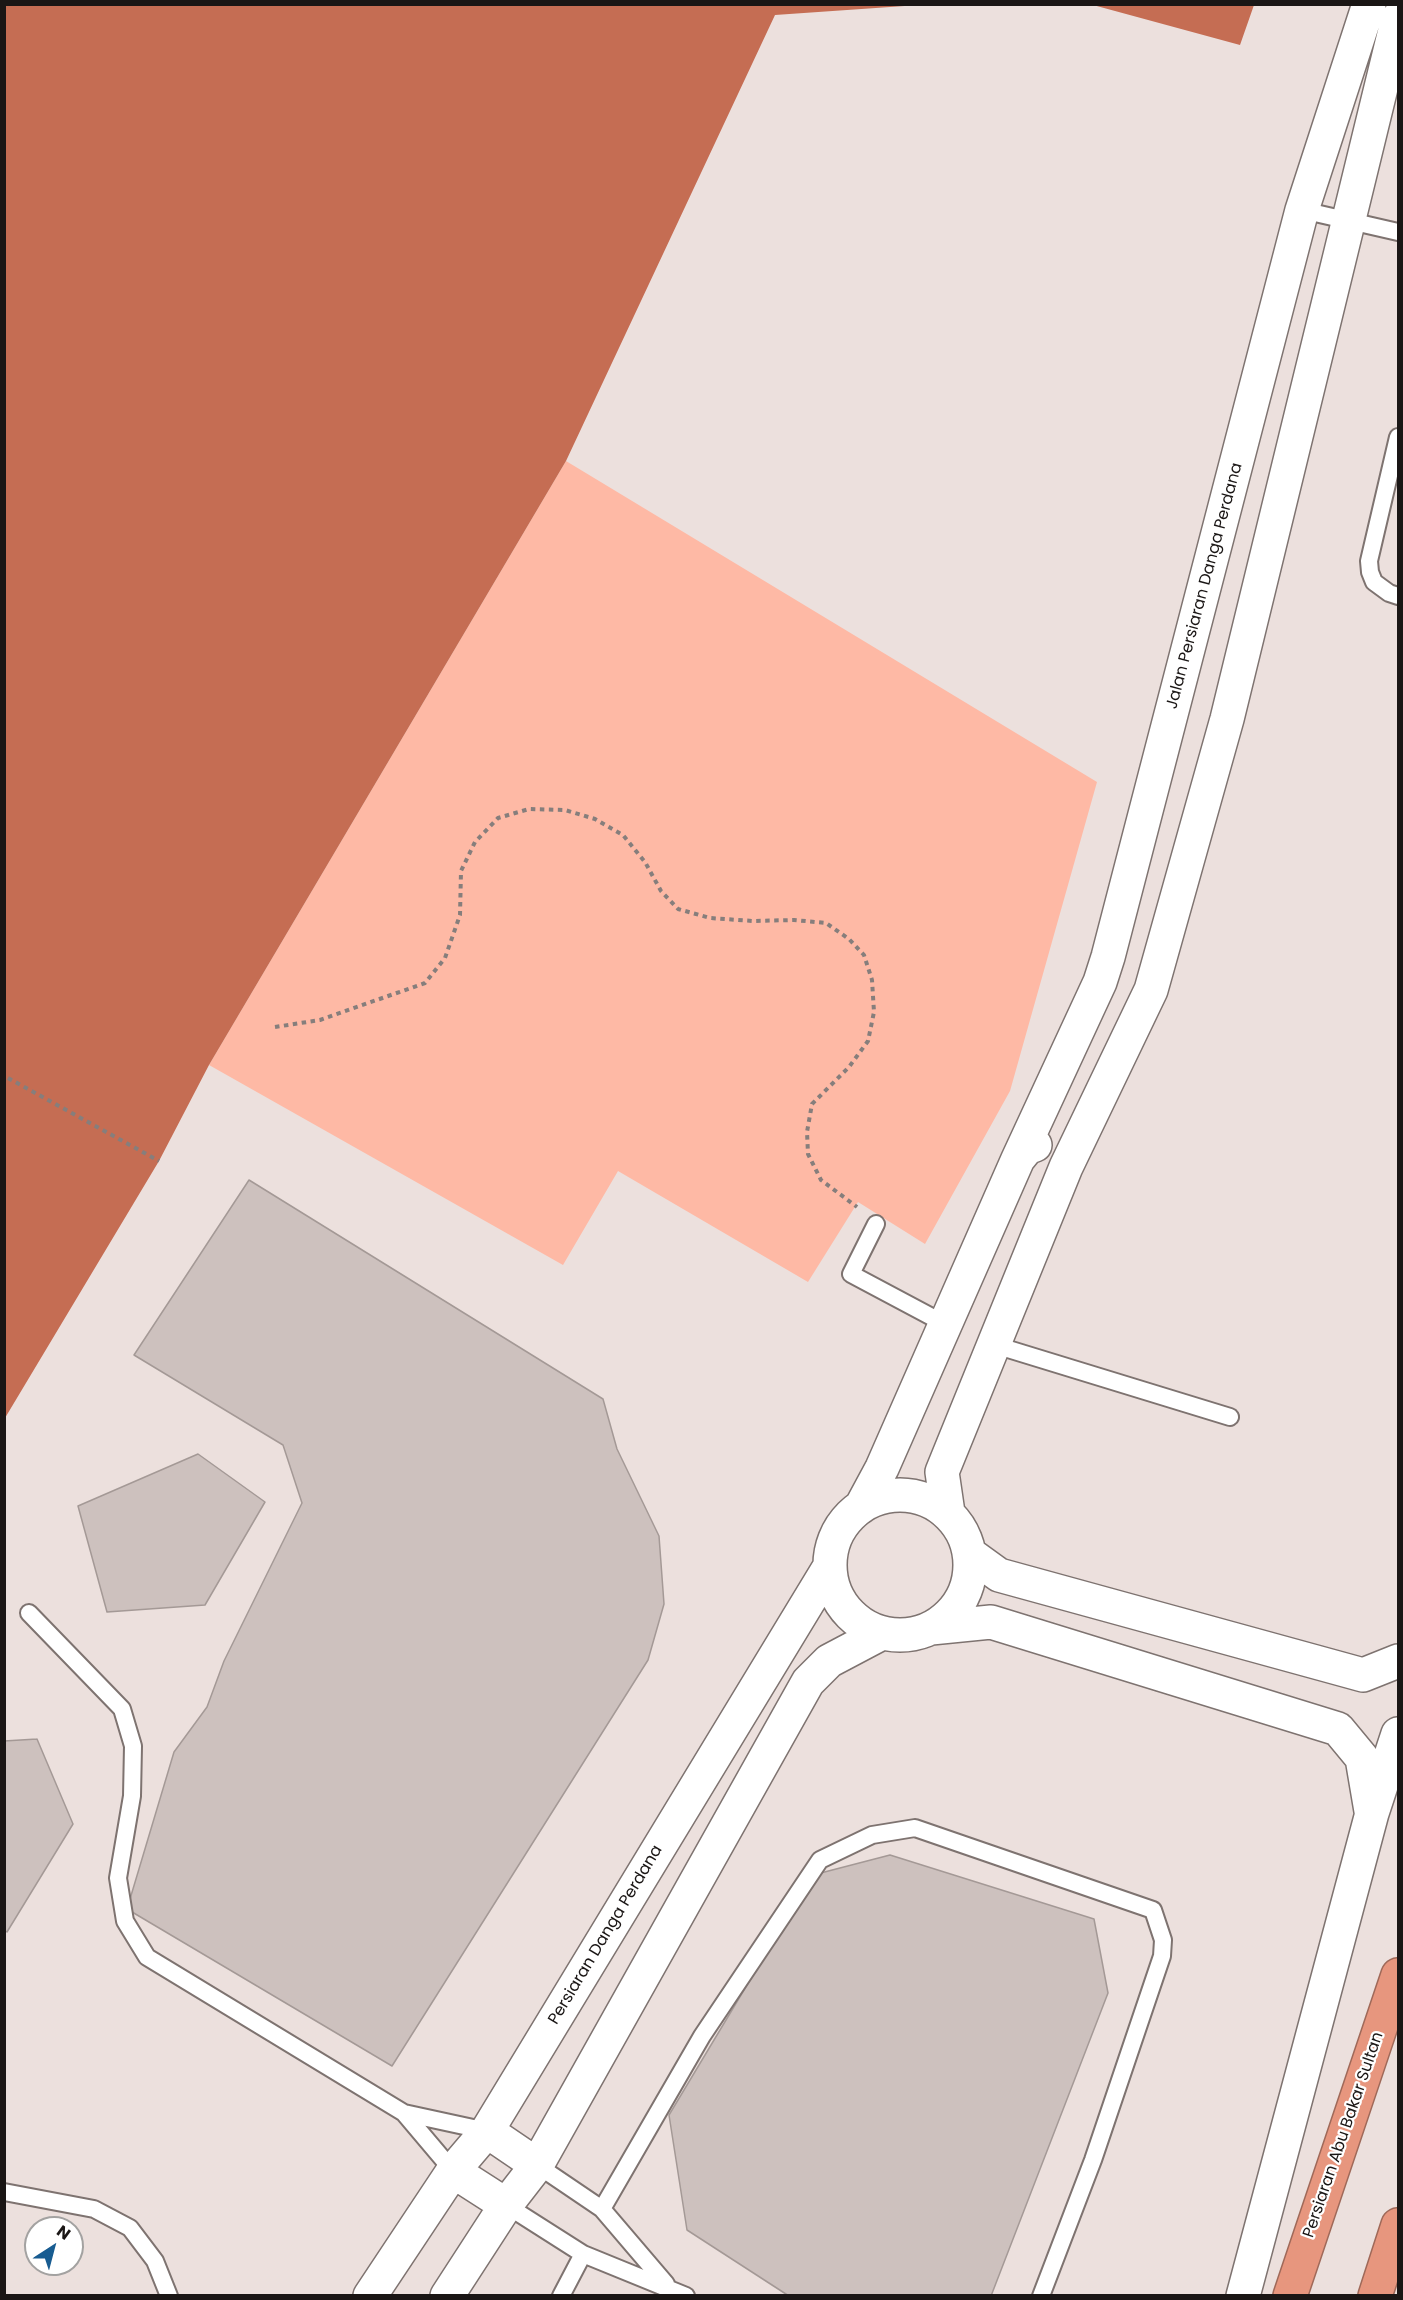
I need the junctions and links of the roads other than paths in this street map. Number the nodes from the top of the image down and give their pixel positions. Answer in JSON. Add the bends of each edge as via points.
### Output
{"nodes":[{"id":1,"x":1369,"y":4,"type":"edge"},
{"id":2,"x":1398,"y":18,"type":"edge"},
{"id":3,"x":1302,"y":210,"type":"junction"},
{"id":4,"x":1349,"y":220,"type":"junction"},
{"id":5,"x":1398,"y":232,"type":"edge"},
{"id":6,"x":1398,"y":437,"type":"edge"},
{"id":7,"x":1398,"y":596,"type":"edge"},
{"id":8,"x":1018,"y":1159,"type":"junction"},
{"id":9,"x":1066,"y":1167,"type":"junction"},
{"id":10,"x":876,"y":1224,"type":"road end"},
{"id":11,"x":945,"y":1324,"type":"junction"},
{"id":12,"x":995,"y":1345,"type":"junction"},
{"id":13,"x":1230,"y":1417,"type":"dead end"},
{"id":14,"x":861,"y":1507,"type":"junction"},
{"id":15,"x":948,"y":1513,"type":"junction"},
{"id":16,"x":970,"y":1554,"type":"junction"},
{"id":17,"x":830,"y":1566,"type":"junction"},
{"id":18,"x":29,"y":1613,"type":"dead end"},
{"id":19,"x":931,"y":1628,"type":"junction"},
{"id":20,"x":882,"y":1633,"type":"junction"},
{"id":21,"x":1398,"y":1661,"type":"edge"},
{"id":22,"x":1398,"y":1734,"type":"edge"},
{"id":23,"x":1372,"y":1813,"type":"junction"},
{"id":24,"x":1398,"y":1975,"type":"edge"},
{"id":25,"x":404,"y":2113,"type":"junction"},
{"id":26,"x":487,"y":2131,"type":"junction"},
{"id":27,"x":537,"y":2165,"type":"junction"},
{"id":28,"x":453,"y":2170,"type":"junction"},
{"id":29,"x":4,"y":2192,"type":"edge"},
{"id":30,"x":506,"y":2205,"type":"junction"},
{"id":31,"x":602,"y":2209,"type":"junction"},
{"id":32,"x":1398,"y":2225,"type":"edge"},
{"id":33,"x":583,"y":2254,"type":"junction"},
{"id":34,"x":1392,"y":2260,"type":"edge"},
{"id":35,"x":669,"y":2287,"type":"junction"},
{"id":36,"x":169,"y":2295,"type":"edge"},
{"id":37,"x":370,"y":2295,"type":"edge"},
{"id":38,"x":447,"y":2295,"type":"edge"},
{"id":39,"x":561,"y":2295,"type":"edge"},
{"id":40,"x":686,"y":2295,"type":"edge"},
{"id":41,"x":1041,"y":2295,"type":"edge"},
{"id":42,"x":1243,"y":2295,"type":"edge"},
{"id":43,"x":1290,"y":2295,"type":"edge"},
{"id":44,"x":1375,"y":2295,"type":"edge"}],
"edges":[{"from":1,"to":3,"type":"street","name":"Jalan Persiaran Danga Perdana"},
{"from":2,"to":4,"type":"street"},
{"from":3,"to":4,"type":"lane"},
{"from":3,"to":8,"type":"street","name":"Jalan Persiaran Danga Perdana","via":[[1108,957]]},
{"from":4,"to":5,"type":"lane"},
{"from":4,"to":9,"type":"street","via":[[1227,719],[1151,990]]},
{"from":6,"to":7,"type":"lane","via":[[1370,572],[1374,582]]},
{"from":8,"to":9,"type":"street","via":[[1027,1148],[1039,1143],[1061,1153]]},
{"from":8,"to":11,"type":"street","name":"Jalan Persiaran Danga Perdana"},
{"from":9,"to":12,"type":"street"},
{"from":10,"to":11,"type":"lane","via":[[851,1274]]},
{"from":11,"to":14,"type":"street","name":"Jalan Persiaran Danga Perdana"},
{"from":12,"to":13,"type":"lane"},
{"from":12,"to":15,"type":"street","via":[[942,1472]]},
{"from":14,"to":15,"type":"street","via":[[882,1497],[905,1495],[928,1501]]},
{"from":14,"to":17,"type":"street","via":[[844,1522],[833,1543]]},
{"from":15,"to":16,"type":"street","via":[[962,1531]]},
{"from":16,"to":19,"type":"street","via":[[970,1575],[963,1596],[951,1614]]},
{"from":16,"to":21,"type":"street","via":[[999,1575],[1363,1675]]},
{"from":17,"to":20,"type":"street","via":[[834,1588],[845,1608]]},
{"from":17,"to":26,"type":"street","name":"Persiaran Danga Perdana"},
{"from":18,"to":25,"type":"lane","via":[[122,1709],[133,1746],[132,1796],[118,1878],[125,1921],[147,1958]]},
{"from":19,"to":20,"type":"street","via":[[907,1635]]},
{"from":19,"to":23,"type":"street","via":[[991,1622],[1338,1730],[1362,1758]]},
{"from":20,"to":27,"type":"street","via":[[829,1661],[808,1682]]},
{"from":22,"to":23,"type":"street"},
{"from":23,"to":42,"type":"street"},
{"from":24,"to":43,"type":"highway","name":"Persiaran Abu Bakar Sultan"},
{"from":25,"to":26,"type":"lane"},
{"from":25,"to":28,"type":"lane"},
{"from":26,"to":27,"type":"street"},
{"from":26,"to":28,"type":"street","name":"Persiaran Danga Perdana"},
{"from":27,"to":30,"type":"street"},
{"from":27,"to":31,"type":"lane"},
{"from":28,"to":30,"type":"street"},
{"from":28,"to":37,"type":"street","name":"Persiaran Danga Perdana"},
{"from":29,"to":36,"type":"lane","via":[[94,2209],[130,2228],[155,2261]]},
{"from":30,"to":33,"type":"lane"},
{"from":30,"to":38,"type":"street"},
{"from":31,"to":35,"type":"lane"},
{"from":31,"to":41,"type":"lane","via":[[702,2036],[820,1860],[872,1834],[915,1828],[1153,1910],[1163,1940],[1162,1956],[1097,2149]]},
{"from":32,"to":34,"type":"highway"},
{"from":33,"to":35,"type":"lane"},
{"from":33,"to":39,"type":"lane"},
{"from":34,"to":44,"type":"highway"},
{"from":35,"to":40,"type":"lane"}]}
